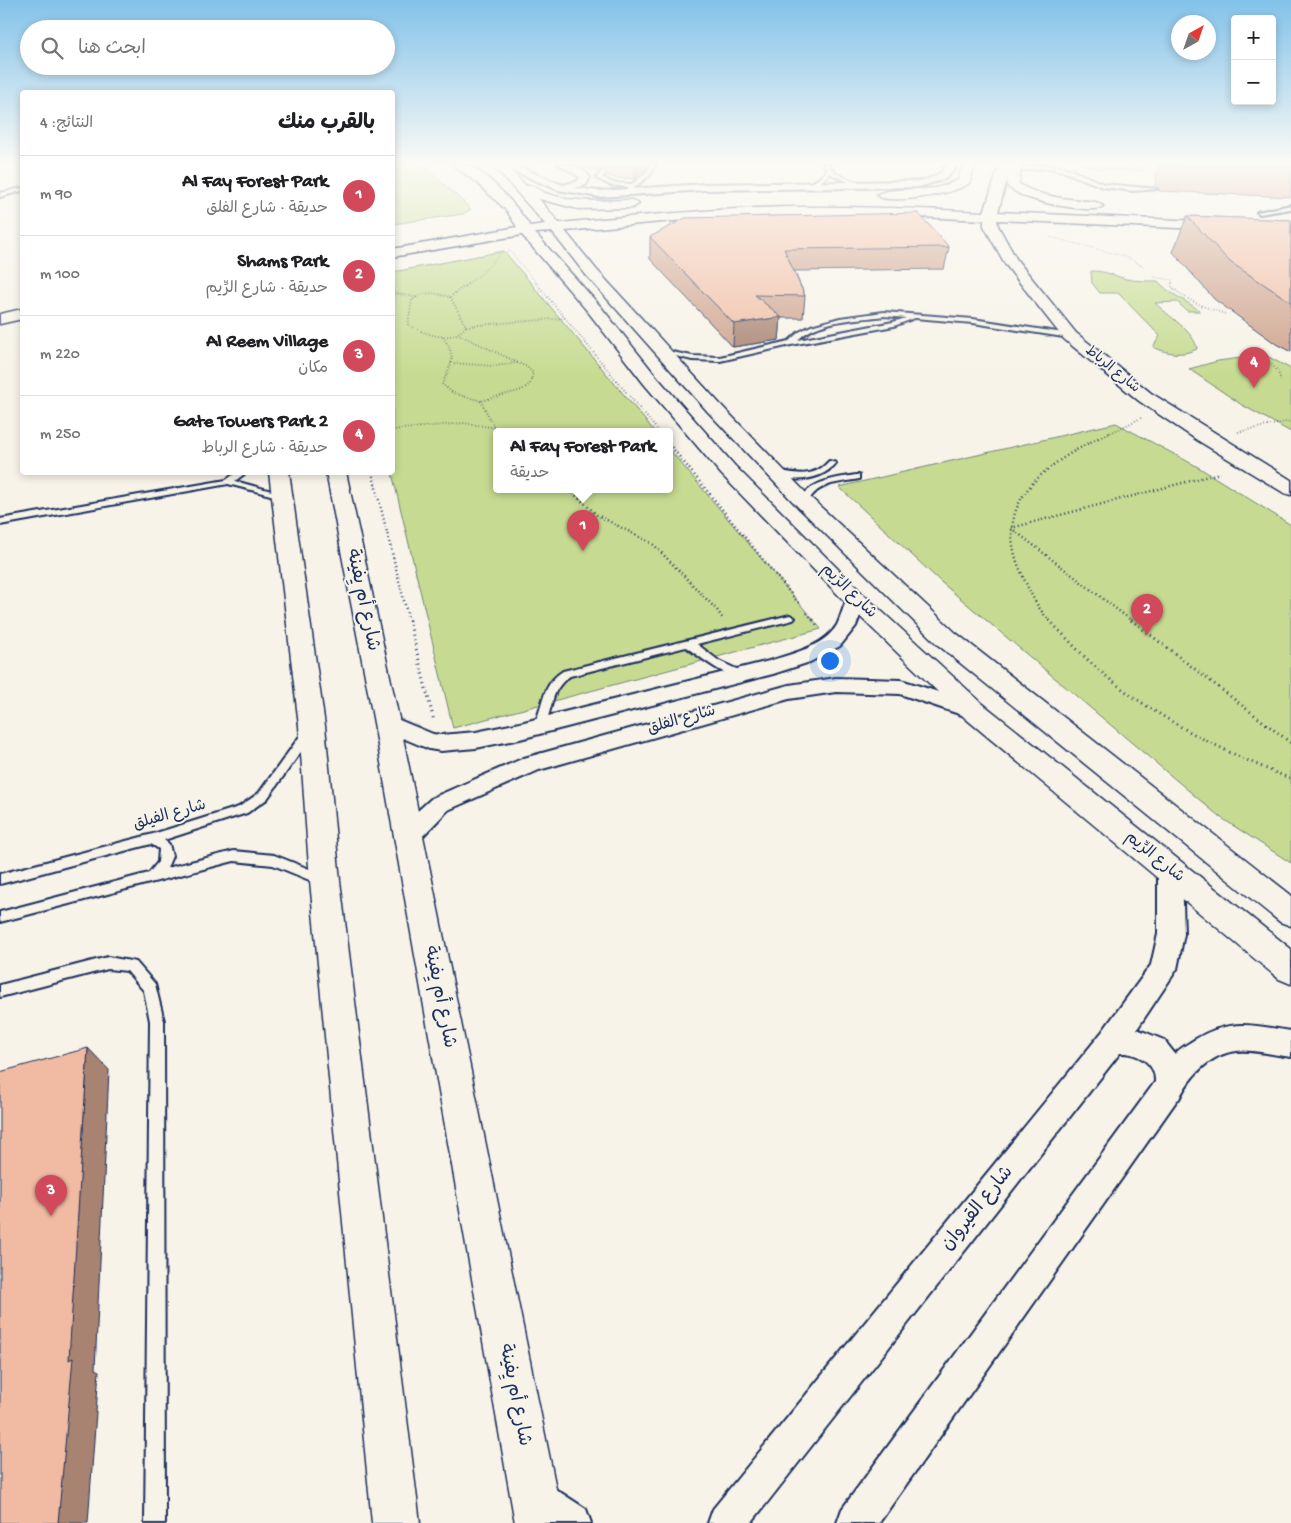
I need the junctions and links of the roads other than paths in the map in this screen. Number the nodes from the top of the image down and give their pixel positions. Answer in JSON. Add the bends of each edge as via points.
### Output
{"nodes":[{"id":1,"x":510,"y":235,"type":"edge"},
{"id":2,"x":512,"y":235,"type":"edge"},
{"id":3,"x":522,"y":235,"type":"edge"},
{"id":4,"x":561,"y":235,"type":"edge"},
{"id":5,"x":592,"y":235,"type":"edge"},
{"id":6,"x":996,"y":235,"type":"edge"},
{"id":7,"x":1011,"y":235,"type":"edge"},
{"id":8,"x":512,"y":240,"type":"junction"},
{"id":9,"x":436,"y":245,"type":"junction"},
{"id":10,"x":395,"y":252,"type":"edge"},
{"id":11,"x":1010,"y":261,"type":"junction"},
{"id":12,"x":591,"y":272,"type":"junction"},
{"id":13,"x":20,"y":314,"type":"edge"},
{"id":14,"x":919,"y":316,"type":"junction"},
{"id":15,"x":0,"y":319,"type":"edge"},
{"id":16,"x":20,"y":330,"type":"edge"},
{"id":17,"x":0,"y":334,"type":"edge"},
{"id":18,"x":1070,"y":336,"type":"junction"},
{"id":19,"x":791,"y":343,"type":"junction"},
{"id":20,"x":662,"y":352,"type":"junction"},
{"id":21,"x":832,"y":462,"type":"dead end"},
{"id":22,"x":774,"y":471,"type":"junction"},
{"id":23,"x":238,"y":475,"type":"edge"},
{"id":24,"x":337,"y":475,"type":"edge"},
{"id":25,"x":856,"y":477,"type":"dead end"},
{"id":26,"x":228,"y":482,"type":"junction"},
{"id":27,"x":281,"y":484,"type":"edge"},
{"id":28,"x":1291,"y":489,"type":"edge"},
{"id":29,"x":803,"y":501,"type":"junction"},
{"id":30,"x":0,"y":522,"type":"edge"},
{"id":31,"x":856,"y":600,"type":"junction"},
{"id":32,"x":790,"y":618,"type":"dead end"},
{"id":33,"x":688,"y":643,"type":"junction"},
{"id":34,"x":773,"y":667,"type":"junction"},
{"id":35,"x":741,"y":675,"type":"junction"},
{"id":36,"x":789,"y":692,"type":"junction"},
{"id":37,"x":974,"y":711,"type":"junction"},
{"id":38,"x":387,"y":723,"type":"junction"},
{"id":39,"x":312,"y":726,"type":"junction"},
{"id":40,"x":529,"y":729,"type":"junction"},
{"id":41,"x":532,"y":764,"type":"junction"},
{"id":42,"x":408,"y":835,"type":"junction"},
{"id":43,"x":153,"y":839,"type":"junction"},
{"id":44,"x":1170,"y":872,"type":"junction"},
{"id":45,"x":152,"y":878,"type":"junction"},
{"id":46,"x":0,"y":879,"type":"edge"},
{"id":47,"x":325,"y":881,"type":"junction"},
{"id":48,"x":1291,"y":913,"type":"edge"},
{"id":49,"x":0,"y":917,"type":"edge"},
{"id":50,"x":1291,"y":969,"type":"edge"},
{"id":51,"x":0,"y":991,"type":"edge"},
{"id":52,"x":1112,"y":1041,"type":"junction"},
{"id":53,"x":1291,"y":1044,"type":"edge"},
{"id":54,"x":1169,"y":1089,"type":"junction"},
{"id":55,"x":536,"y":1510,"type":"edge"},
{"id":56,"x":155,"y":1523,"type":"edge"},
{"id":57,"x":396,"y":1523,"type":"edge"},
{"id":58,"x":572,"y":1523,"type":"edge"},
{"id":59,"x":727,"y":1523,"type":"edge"},
{"id":60,"x":856,"y":1523,"type":"edge"}],
"edges":[{"from":1,"to":8,"type":"main road"},
{"from":2,"to":8,"type":"main road","name":"شارع الرِّيم"},
{"from":3,"to":8,"type":"main road"},
{"from":4,"to":12,"type":"main road"},
{"from":5,"to":12,"type":"main road","via":[[582,246]]},
{"from":6,"to":11,"type":"main road","name":"شارع الرباط"},
{"from":7,"to":11,"type":"main road"},
{"from":8,"to":9,"type":"main road"},
{"from":8,"to":9,"type":"main road"},
{"from":8,"to":31,"type":"main road","name":"شارع الرِّيم","via":[[564,277],[728,470]]},
{"from":9,"to":10,"type":"main road"},
{"from":11,"to":18,"type":"main road","name":"شارع الرباط"},
{"from":12,"to":20,"type":"main road"},
{"from":13,"to":15,"type":"main road"},
{"from":14,"to":18,"type":"lane"},
{"from":14,"to":19,"type":"lane","via":[[894,324]]},
{"from":14,"to":19,"type":"lane","via":[[884,314],[840,320],[813,327]]},
{"from":16,"to":17,"type":"main road"},
{"from":18,"to":28,"type":"main road","name":"شارع الرباط","via":[[1145,397]]},
{"from":19,"to":20,"type":"lane","via":[[720,358],[692,358]]},
{"from":20,"to":22,"type":"main road"},
{"from":21,"to":22,"type":"lane","via":[[822,472],[806,476]]},
{"from":22,"to":29,"type":"main road"},
{"from":23,"to":26,"type":"lane"},
{"from":24,"to":38,"type":"main road","name":"شارع أم يِفينة"},
{"from":25,"to":29,"type":"lane","via":[[820,485]]},
{"from":26,"to":27,"type":"lane"},
{"from":26,"to":30,"type":"lane"},
{"from":27,"to":39,"type":"main road"},
{"from":29,"to":48,"type":"main road","via":[[947,639]]},
{"from":31,"to":34,"type":"street","name":"شارع الفلق","via":[[846,627],[832,642],[808,655]]},
{"from":31,"to":37,"type":"main road","name":"شارع الرِّيم"},
{"from":32,"to":33,"type":"lane"},
{"from":33,"to":35,"type":"lane","via":[[715,663]]},
{"from":33,"to":40,"type":"lane","via":[[566,673],[553,683],[547,711]]},
{"from":34,"to":35,"type":"street","name":"شارع الفلق"},
{"from":34,"to":36,"type":"street","via":[[791,678],[793,683]]},
{"from":35,"to":40,"type":"street","name":"شارع الفلق"},
{"from":36,"to":37,"type":"street","name":"شارع الفلق","via":[[836,685],[901,687]]},
{"from":36,"to":41,"type":"street","name":"شارع الفلق"},
{"from":37,"to":44,"type":"main road","name":"شارع الرِّيم"},
{"from":38,"to":40,"type":"street","name":"شارع الفلق","via":[[429,741],[442,743]]},
{"from":38,"to":42,"type":"main road","name":"شارع أم يِفينة"},
{"from":39,"to":43,"type":"lane","name":"شارع الفيلق","via":[[263,796],[243,810]]},
{"from":39,"to":47,"type":"main road"},
{"from":40,"to":41,"type":"street","via":[[515,738],[514,746],[516,754]]},
{"from":41,"to":42,"type":"street","name":"شارع الفلق","via":[[440,804]]},
{"from":42,"to":55,"type":"main road","name":"شارع أم يِفينة"},
{"from":43,"to":45,"type":"lane","via":[[165,847],[167,854],[160,870]]},
{"from":43,"to":46,"type":"lane","name":"شارع الفيلق"},
{"from":44,"to":50,"type":"main road","name":"شارع الرِّيم"},
{"from":44,"to":52,"type":"street","name":"شارع القيروان","via":[[1171,934],[1164,969]]},
{"from":45,"to":47,"type":"lane","via":[[234,856],[274,860]]},
{"from":45,"to":49,"type":"lane"},
{"from":47,"to":57,"type":"main road"},
{"from":51,"to":56,"type":"lane","via":[[108,964],[131,966],[150,988],[156,1021]]},
{"from":52,"to":54,"type":"street","via":[[1123,1038],[1136,1040],[1159,1055],[1168,1066]]},
{"from":52,"to":59,"type":"street","name":"شارع القيروان"},
{"from":53,"to":54,"type":"street","via":[[1238,1038],[1218,1040],[1188,1060]]},
{"from":54,"to":60,"type":"street"},
{"from":55,"to":58,"type":"street"}]}
